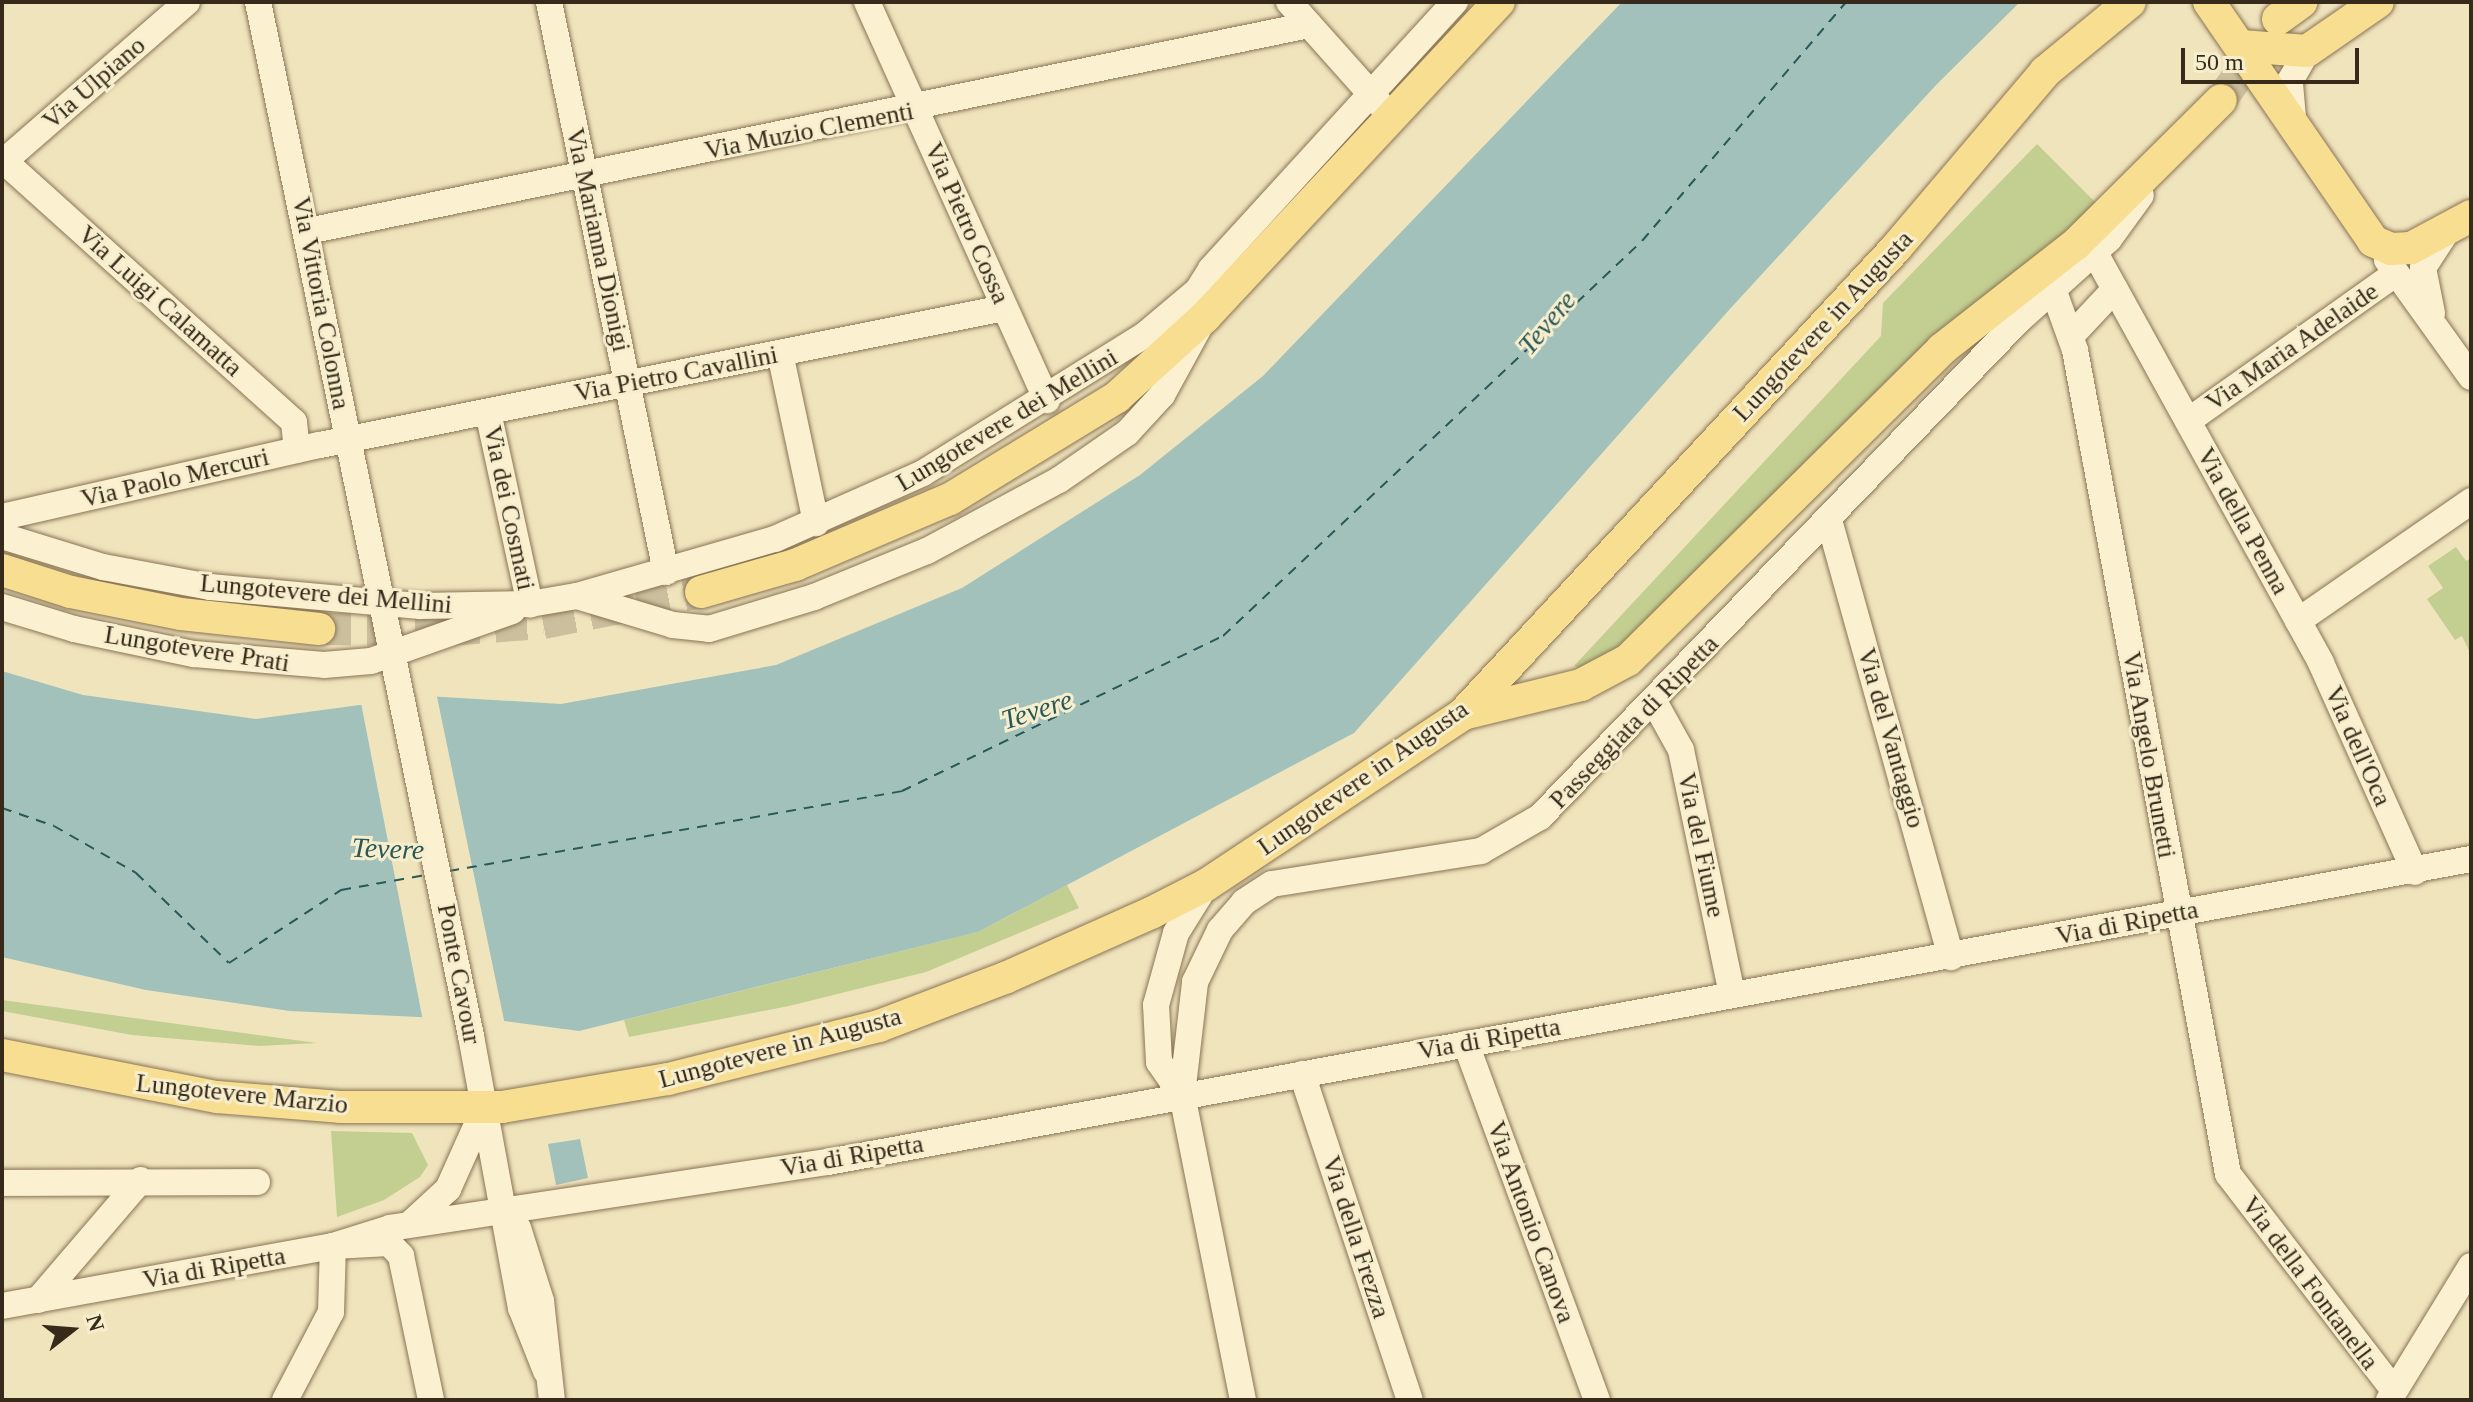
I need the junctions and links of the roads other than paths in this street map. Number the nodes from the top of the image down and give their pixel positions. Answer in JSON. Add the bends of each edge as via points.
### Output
{"nodes":[{"id":1,"x":187,"y":2,"type":"edge"},
{"id":2,"x":258,"y":2,"type":"edge"},
{"id":3,"x":549,"y":2,"type":"edge"},
{"id":4,"x":867,"y":2,"type":"edge"},
{"id":5,"x":1289,"y":2,"type":"edge"},
{"id":6,"x":1455,"y":2,"type":"edge"},
{"id":7,"x":1499,"y":2,"type":"edge"},
{"id":8,"x":2130,"y":2,"type":"edge"},
{"id":9,"x":2209,"y":2,"type":"edge"},
{"id":10,"x":2378,"y":2,"type":"edge"},
{"id":11,"x":1309,"y":25,"type":"junction"},
{"id":12,"x":2241,"y":46,"type":"junction"},
{"id":13,"x":2307,"y":51,"type":"junction"},
{"id":14,"x":2221,"y":100,"type":"tunnel mouth"},
{"id":15,"x":1380,"y":104,"type":"junction"},
{"id":16,"x":916,"y":109,"type":"junction"},
{"id":17,"x":2293,"y":118,"type":"junction"},
{"id":18,"x":2172,"y":154,"type":"junction"},
{"id":19,"x":3,"y":162,"type":"edge"},
{"id":20,"x":584,"y":176,"type":"junction"},
{"id":21,"x":2471,"y":216,"type":"edge"},
{"id":22,"x":308,"y":231,"type":"junction"},
{"id":23,"x":2445,"y":234,"type":"junction"},
{"id":24,"x":2373,"y":241,"type":"junction"},
{"id":25,"x":2095,"y":253,"type":"junction"},
{"id":26,"x":2396,"y":273,"type":"junction"},
{"id":27,"x":2053,"y":289,"type":"junction"},
{"id":28,"x":2115,"y":289,"type":"junction"},
{"id":29,"x":1004,"y":308,"type":"junction"},
{"id":30,"x":1205,"y":317,"type":"junction"},
{"id":31,"x":2437,"y":328,"type":"junction"},
{"id":32,"x":2071,"y":336,"type":"junction"},
{"id":33,"x":780,"y":353,"type":"junction"},
{"id":34,"x":2471,"y":377,"type":"edge"},
{"id":35,"x":627,"y":384,"type":"junction"},
{"id":36,"x":1047,"y":400,"type":"junction"},
{"id":37,"x":488,"y":412,"type":"junction"},
{"id":38,"x":2188,"y":421,"type":"junction"},
{"id":39,"x":348,"y":440,"type":"junction"},
{"id":40,"x":297,"y":450,"type":"junction"},
{"id":41,"x":2471,"y":501,"type":"edge"},
{"id":42,"x":2,"y":517,"type":"edge"},
{"id":43,"x":1829,"y":520,"type":"junction"},
{"id":44,"x":816,"y":523,"type":"junction"},
{"id":45,"x":2,"y":536,"type":"edge"},
{"id":46,"x":2,"y":570,"type":"edge"},
{"id":47,"x":666,"y":572,"type":"junction"},
{"id":48,"x":701,"y":592,"type":"tunnel mouth"},
{"id":49,"x":577,"y":596,"type":"junction"},
{"id":50,"x":380,"y":604,"type":"junction"},
{"id":51,"x":530,"y":604,"type":"junction"},
{"id":52,"x":2,"y":607,"type":"edge"},
{"id":53,"x":2298,"y":621,"type":"junction"},
{"id":54,"x":319,"y":629,"type":"tunnel mouth"},
{"id":55,"x":392,"y":654,"type":"junction"},
{"id":56,"x":1655,"y":703,"type":"junction"},
{"id":57,"x":1463,"y":714,"type":"junction"},
{"id":58,"x":2471,"y":859,"type":"edge"},
{"id":59,"x":2415,"y":872,"type":"junction"},
{"id":60,"x":1206,"y":885,"type":"junction"},
{"id":61,"x":2178,"y":912,"type":"junction"},
{"id":62,"x":1951,"y":957,"type":"junction"},
{"id":63,"x":1732,"y":994,"type":"junction"},
{"id":64,"x":1466,"y":1044,"type":"junction"},
{"id":65,"x":2,"y":1055,"type":"edge"},
{"id":66,"x":1302,"y":1074,"type":"junction"},
{"id":67,"x":1182,"y":1095,"type":"junction"},
{"id":68,"x":484,"y":1109,"type":"junction"},
{"id":69,"x":2228,"y":1174,"type":"joint"},
{"id":70,"x":141,"y":1180,"type":"junction"},
{"id":71,"x":257,"y":1182,"type":"dead end"},
{"id":72,"x":2,"y":1183,"type":"edge"},
{"id":73,"x":506,"y":1213,"type":"junction"},
{"id":74,"x":407,"y":1226,"type":"junction"},
{"id":75,"x":333,"y":1246,"type":"junction"},
{"id":76,"x":2471,"y":1266,"type":"edge"},
{"id":77,"x":38,"y":1300,"type":"junction"},
{"id":78,"x":2,"y":1306,"type":"edge"},
{"id":79,"x":2392,"y":1395,"type":"edge"},
{"id":80,"x":1595,"y":1399,"type":"edge"},
{"id":81,"x":285,"y":1400,"type":"edge"},
{"id":82,"x":431,"y":1400,"type":"edge"},
{"id":83,"x":552,"y":1400,"type":"edge"},
{"id":84,"x":1243,"y":1400,"type":"edge"},
{"id":85,"x":1410,"y":1400,"type":"edge"}],
"edges":[{"from":1,"to":19,"type":"street","name":"Via Ulpiano"},
{"from":2,"to":22,"type":"street","name":"Via Vittoria Colonna"},
{"from":3,"to":20,"type":"street","name":"Via Marianna Dionigi"},
{"from":4,"to":16,"type":"street","name":"Via Pietro Cossa"},
{"from":5,"to":11,"type":"street"},
{"from":6,"to":15,"type":"street","name":"Lungotevere dei Mellini"},
{"from":7,"to":15,"type":"main road","name":"Lungotevere dei Mellini"},
{"from":8,"to":57,"type":"main road","name":"Lungotevere in Augusta","via":[[2045,72],[1896,248]]},
{"from":9,"to":12,"type":"main road"},
{"from":10,"to":13,"type":"main road"},
{"from":11,"to":15,"type":"street"},
{"from":11,"to":16,"type":"street","name":"Via Muzio Clementi"},
{"from":12,"to":13,"type":"main road"},
{"from":12,"to":17,"type":"main road"},
{"from":13,"to":17,"type":"street","via":[[2290,81]]},
{"from":14,"to":18,"type":"main road","name":"Passeggiata di Ripetta"},
{"from":15,"to":30,"type":"main road","name":"Lungotevere dei Mellini"},
{"from":15,"to":36,"type":"street","name":"Lungotevere dei Mellini","via":[[1211,269],[1198,290],[1146,334]]},
{"from":16,"to":20,"type":"street","name":"Via Muzio Clementi"},
{"from":16,"to":29,"type":"street","name":"Via Pietro Cossa"},
{"from":17,"to":24,"type":"main road"},
{"from":18,"to":25,"type":"street","name":"Passeggiata di Ripetta"},
{"from":18,"to":57,"type":"main road","name":"Passeggiata di Ripetta","via":[[2076,244],[1942,349],[1628,660],[1581,685]]},
{"from":19,"to":40,"type":"street","name":"Via Luigi Calamatta","via":[[294,422]]},
{"from":20,"to":22,"type":"street","name":"Via Muzio Clementi"},
{"from":20,"to":35,"type":"street","name":"Via Marianna Dionigi"},
{"from":21,"to":23,"type":"main road","name":"Via Maria Adelaide"},
{"from":22,"to":39,"type":"street","name":"Via Vittoria Colonna"},
{"from":23,"to":24,"type":"main road","name":"Via Maria Adelaide","via":[[2400,249]]},
{"from":23,"to":31,"type":"street","via":[[2422,274]]},
{"from":24,"to":26,"type":"street"},
{"from":25,"to":27,"type":"street","name":"Passeggiata di Ripetta"},
{"from":25,"to":28,"type":"street","name":"Via della Penna"},
{"from":26,"to":31,"type":"street"},
{"from":26,"to":38,"type":"street","name":"Via Maria Adelaide"},
{"from":27,"to":32,"type":"street","name":"Via Angelo Brunetti"},
{"from":27,"to":43,"type":"street","name":"Passeggiata di Ripetta"},
{"from":28,"to":32,"type":"street"},
{"from":28,"to":38,"type":"street","name":"Via della Penna"},
{"from":29,"to":33,"type":"street","name":"Via Pietro Cavallini"},
{"from":29,"to":36,"type":"street","name":"Via Pietro Cossa"},
{"from":30,"to":48,"type":"main road","name":"Lungotevere dei Mellini","via":[[1135,384],[1008,467],[882,530],[795,565]]},
{"from":30,"to":49,"type":"street","via":[[1169,385],[1127,433],[1059,480],[927,551],[814,597],[709,629],[673,625]]},
{"from":31,"to":34,"type":"street"},
{"from":32,"to":61,"type":"street","name":"Via Angelo Brunetti"},
{"from":33,"to":35,"type":"street","name":"Via Pietro Cavallini"},
{"from":33,"to":44,"type":"street"},
{"from":35,"to":37,"type":"street","name":"Via Pietro Cavallini"},
{"from":35,"to":47,"type":"street","name":"Via Marianna Dionigi"},
{"from":36,"to":44,"type":"street","name":"Lungotevere dei Mellini","via":[[923,473]]},
{"from":37,"to":39,"type":"street","name":"Via Pietro Cavallini"},
{"from":37,"to":51,"type":"street","name":"Via dei Cosmati"},
{"from":38,"to":53,"type":"street","name":"Via della Penna"},
{"from":39,"to":40,"type":"street","name":"Via Paolo Mercuri"},
{"from":39,"to":50,"type":"street","name":"Via Vittoria Colonna"},
{"from":40,"to":42,"type":"street","name":"Via Paolo Mercuri"},
{"from":41,"to":53,"type":"street"},
{"from":43,"to":56,"type":"street","name":"Passeggiata di Ripetta"},
{"from":43,"to":62,"type":"street","name":"Via del Vantaggio"},
{"from":44,"to":47,"type":"street","name":"Lungotevere dei Mellini"},
{"from":45,"to":50,"type":"street","name":"Lungotevere dei Mellini","via":[[138,575]]},
{"from":46,"to":54,"type":"main road","name":"Lungotevere Prati","via":[[71,592],[181,614]]},
{"from":47,"to":49,"type":"street","name":"Lungotevere dei Mellini"},
{"from":49,"to":51,"type":"street","name":"Lungotevere dei Mellini"},
{"from":50,"to":51,"type":"street","name":"Lungotevere dei Mellini"},
{"from":50,"to":55,"type":"street","name":"Ponte Cavour"},
{"from":51,"to":55,"type":"street","name":"Lungotevere Prati"},
{"from":52,"to":55,"type":"street","name":"Lungotevere Prati","via":[[74,629],[215,657],[324,665],[361,664]]},
{"from":53,"to":59,"type":"street","name":"Via dell'Oca"},
{"from":55,"to":68,"type":"street","name":"Ponte Cavour"},
{"from":56,"to":63,"type":"street","name":"Via del Fiume","via":[[1681,750]]},
{"from":56,"to":67,"type":"street","name":"Passeggiata di Ripetta","via":[[1551,808],[1491,848],[1283,881],[1253,894],[1220,930],[1201,962]]},
{"from":57,"to":60,"type":"main road","name":"Lungotevere in Augusta"},
{"from":58,"to":59,"type":"street","name":"Via di Ripetta"},
{"from":59,"to":61,"type":"street","name":"Via di Ripetta"},
{"from":60,"to":67,"type":"street","via":[[1176,933],[1156,1005],[1159,1062]]},
{"from":60,"to":68,"type":"main road","name":"Lungotevere in Augusta","via":[[1090,943],[879,1026],[668,1079]]},
{"from":61,"to":62,"type":"street","name":"Via di Ripetta"},
{"from":61,"to":69,"type":"street","name":"Via Angelo Brunetti"},
{"from":62,"to":63,"type":"street","name":"Via di Ripetta"},
{"from":63,"to":64,"type":"street","name":"Via di Ripetta"},
{"from":64,"to":66,"type":"street","name":"Via di Ripetta"},
{"from":64,"to":80,"type":"street","name":"Via Antonio Canova"},
{"from":65,"to":68,"type":"main road","name":"Lungotevere Marzio","via":[[217,1097],[340,1107]]},
{"from":66,"to":67,"type":"street","name":"Via di Ripetta"},
{"from":66,"to":85,"type":"street","name":"Via della Frezza"},
{"from":67,"to":73,"type":"street","name":"Via di Ripetta","via":[[828,1162]]},
{"from":67,"to":84,"type":"street"},
{"from":68,"to":73,"type":"street","name":"Ponte Cavour"},
{"from":68,"to":74,"type":"street","via":[[448,1189]]},
{"from":69,"to":79,"type":"street","name":"Via della Fontanella"},
{"from":70,"to":71,"type":"street"},
{"from":70,"to":72,"type":"street"},
{"from":70,"to":77,"type":"street"},
{"from":73,"to":74,"type":"street","name":"Via di Ripetta"},
{"from":73,"to":83,"type":"street","name":"Ponte Cavour","via":[[530,1257]]},
{"from":74,"to":75,"type":"street","name":"Via di Ripetta"},
{"from":75,"to":77,"type":"street","name":"Via di Ripetta"},
{"from":75,"to":81,"type":"street","via":[[331,1312]]},
{"from":75,"to":82,"type":"street","via":[[389,1243],[401,1256]]},
{"from":76,"to":79,"type":"street"},
{"from":77,"to":78,"type":"street","name":"Via di Ripetta"}]}
